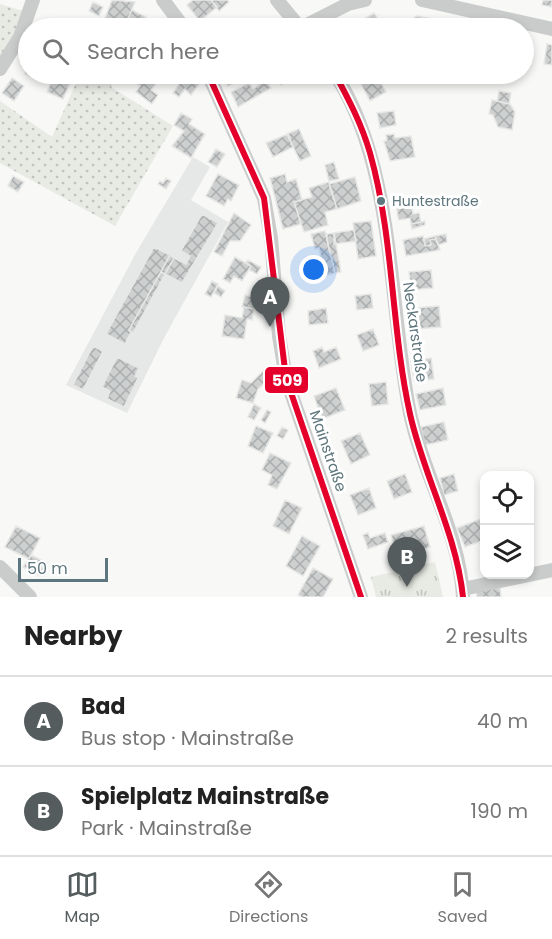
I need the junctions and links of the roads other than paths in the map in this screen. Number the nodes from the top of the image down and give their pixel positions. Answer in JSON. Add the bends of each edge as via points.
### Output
{"nodes":[{"id":1,"x":33,"y":0,"type":"edge"},
{"id":2,"x":163,"y":0,"type":"edge"},
{"id":3,"x":277,"y":0,"type":"edge"},
{"id":4,"x":364,"y":0,"type":"edge"},
{"id":5,"x":422,"y":0,"type":"edge"},
{"id":6,"x":27,"y":18,"type":"edge"},
{"id":7,"x":176,"y":18,"type":"edge"},
{"id":8,"x":292,"y":18,"type":"edge"},
{"id":9,"x":321,"y":18,"type":"edge"},
{"id":10,"x":503,"y":18,"type":"edge"},
{"id":11,"x":534,"y":25,"type":"edge"},
{"id":12,"x":552,"y":29,"type":"edge"},
{"id":13,"x":18,"y":40,"type":"edge"},
{"id":14,"x":0,"y":69,"type":"edge"},
{"id":15,"x":213,"y":84,"type":"edge"},
{"id":16,"x":341,"y":84,"type":"edge"},
{"id":17,"x":0,"y":567,"type":"edge"},
{"id":18,"x":552,"y":570,"type":"edge"},
{"id":19,"x":463,"y":593,"type":"edge"},
{"id":20,"x":30,"y":597,"type":"edge"},
{"id":21,"x":361,"y":597,"type":"edge"}],
"edges":[{"from":1,"to":6,"type":"street"},
{"from":2,"to":7,"type":"street"},
{"from":3,"to":8,"type":"street"},
{"from":4,"to":9,"type":"street"},
{"from":5,"to":10,"type":"street"},
{"from":11,"to":12,"type":"street"},
{"from":13,"to":14,"type":"street"},
{"from":15,"to":21,"type":"street","name":"Mainstraße","via":[[264,198],[286,378]]},
{"from":16,"to":19,"type":"street","name":"Neckarstraße","via":[[366,136],[385,230],[411,415],[455,551]]},
{"from":17,"to":20,"type":"street"},
{"from":18,"to":19,"type":"street"}]}
